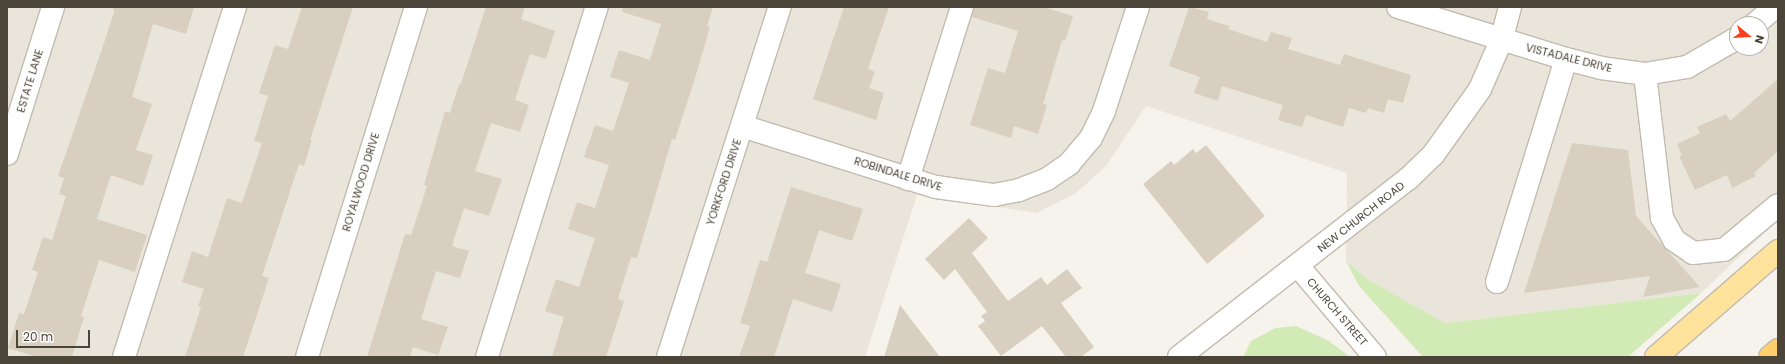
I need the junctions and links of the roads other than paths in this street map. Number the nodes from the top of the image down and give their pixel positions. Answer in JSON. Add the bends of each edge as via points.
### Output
{"nodes":[{"id":1,"x":53,"y":7,"type":"edge"},
{"id":2,"x":235,"y":7,"type":"edge"},
{"id":3,"x":416,"y":7,"type":"edge"},
{"id":4,"x":597,"y":7,"type":"edge"},
{"id":5,"x":780,"y":7,"type":"edge"},
{"id":6,"x":962,"y":7,"type":"edge"},
{"id":7,"x":1138,"y":7,"type":"edge"},
{"id":8,"x":1398,"y":7,"type":"edge"},
{"id":9,"x":1510,"y":7,"type":"edge"},
{"id":10,"x":1775,"y":7,"type":"edge"},
{"id":11,"x":1764,"y":16,"type":"edge"},
{"id":12,"x":1501,"y":41,"type":"junction"},
{"id":13,"x":1729,"y":43,"type":"edge"},
{"id":14,"x":1566,"y":59,"type":"junction"},
{"id":15,"x":1645,"y":74,"type":"junction"},
{"id":16,"x":742,"y":126,"type":"junction"},
{"id":17,"x":7,"y":154,"type":"edge"},
{"id":18,"x":908,"y":178,"type":"junction"},
{"id":19,"x":1778,"y":205,"type":"edge"},
{"id":20,"x":1778,"y":251,"type":"edge"},
{"id":21,"x":1298,"y":266,"type":"junction"},
{"id":22,"x":1497,"y":282,"type":"dead end"},
{"id":23,"x":1778,"y":350,"type":"edge"},
{"id":24,"x":124,"y":357,"type":"edge"},
{"id":25,"x":307,"y":357,"type":"edge"},
{"id":26,"x":487,"y":357,"type":"edge"},
{"id":27,"x":668,"y":357,"type":"edge"},
{"id":28,"x":1179,"y":357,"type":"edge"},
{"id":29,"x":1376,"y":357,"type":"edge"},
{"id":30,"x":1656,"y":357,"type":"edge"},
{"id":31,"x":1770,"y":357,"type":"edge"}],
"edges":[{"from":1,"to":17,"type":"street","name":"ESTATE LANE"},
{"from":2,"to":24,"type":"street"},
{"from":3,"to":25,"type":"street","name":"ROYALWOOD DRIVE"},
{"from":4,"to":26,"type":"street"},
{"from":5,"to":16,"type":"street","name":"YORKFORD DRIVE"},
{"from":6,"to":18,"type":"street"},
{"from":7,"to":18,"type":"street","name":"ROBINDALE DRIVE","via":[[1104,111],[1091,138],[1068,164],[1047,179],[1018,190],[994,195],[936,187]]},
{"from":8,"to":12,"type":"street","name":"VISTADALE DRIVE"},
{"from":9,"to":12,"type":"street","name":"NEW CHURCH ROAD"},
{"from":10,"to":11,"type":"street"},
{"from":12,"to":14,"type":"street","name":"VISTADALE DRIVE"},
{"from":12,"to":21,"type":"street","name":"NEW CHURCH ROAD","via":[[1480,90],[1433,155],[1408,179]]},
{"from":13,"to":15,"type":"street","name":"VISTADALE DRIVE","via":[[1687,67]]},
{"from":14,"to":15,"type":"street","name":"VISTADALE DRIVE","via":[[1601,68]]},
{"from":14,"to":22,"type":"street"},
{"from":15,"to":19,"type":"street","via":[[1662,218],[1674,240],[1693,253],[1724,250]]},
{"from":16,"to":18,"type":"street","name":"ROBINDALE DRIVE"},
{"from":16,"to":27,"type":"street","name":"YORKFORD DRIVE"},
{"from":20,"to":30,"type":"main road"},
{"from":21,"to":28,"type":"street","name":"NEW CHURCH ROAD"},
{"from":21,"to":29,"type":"street","name":"CHURCH STREET"},
{"from":23,"to":31,"type":"highway"}]}
